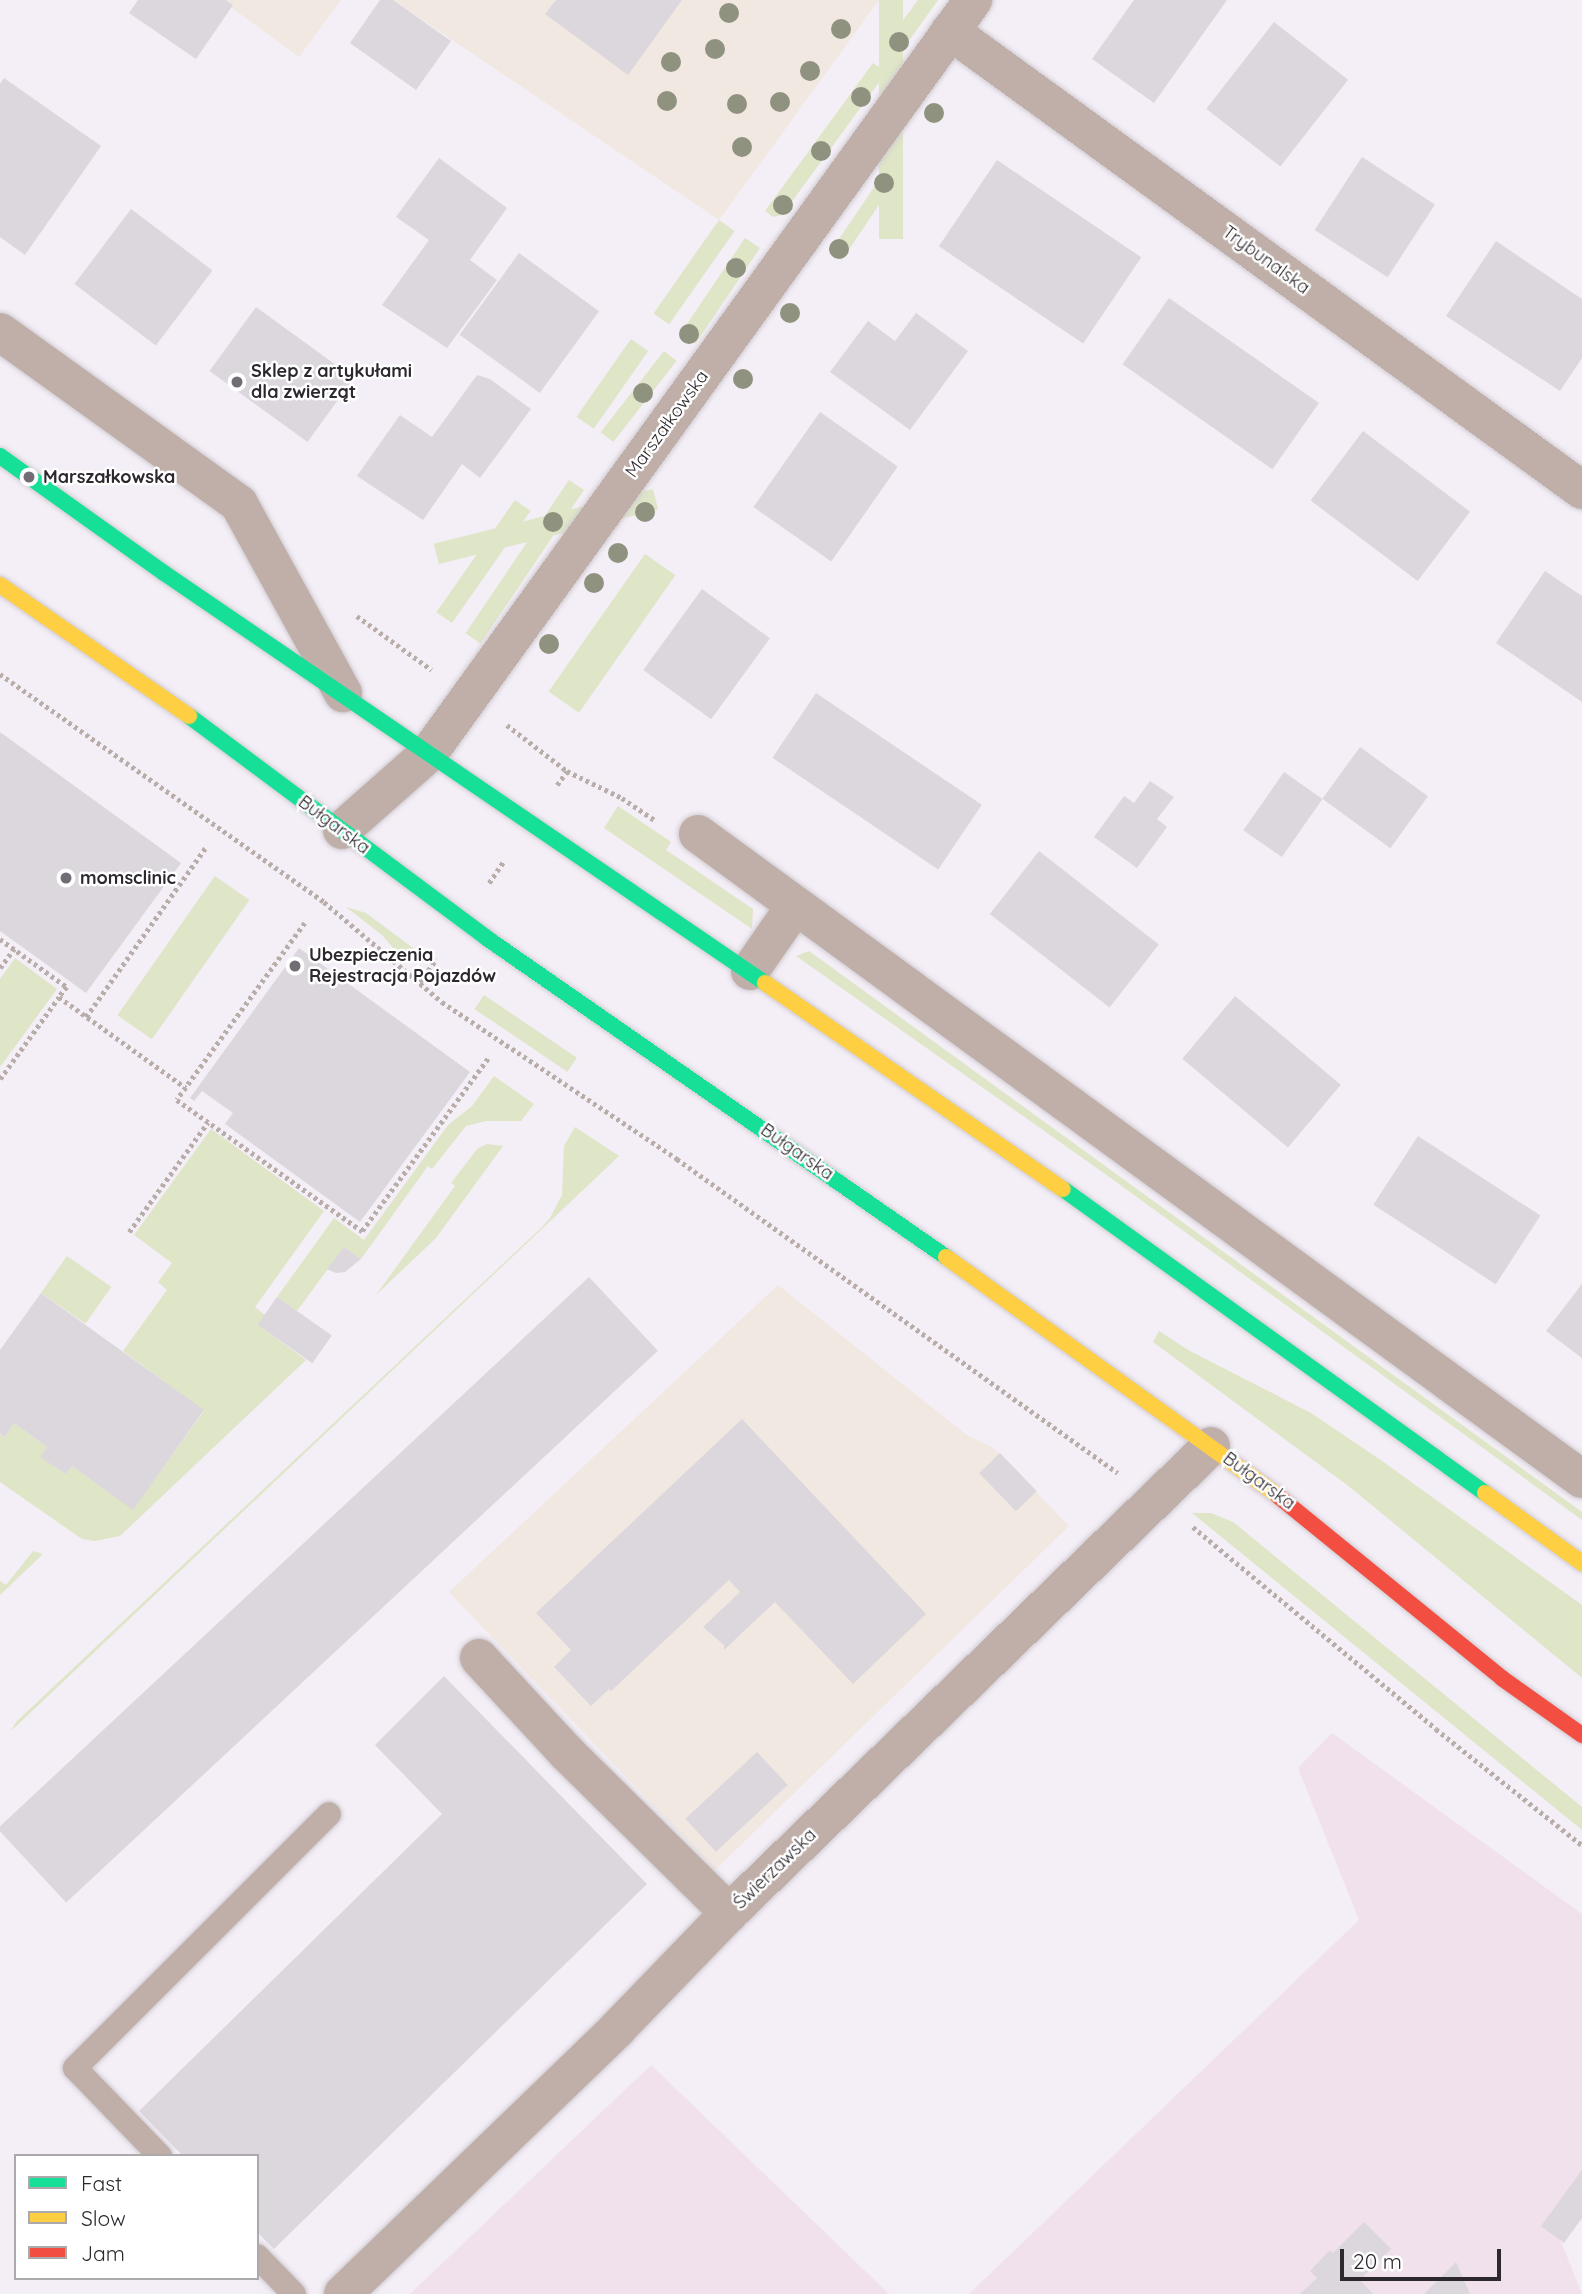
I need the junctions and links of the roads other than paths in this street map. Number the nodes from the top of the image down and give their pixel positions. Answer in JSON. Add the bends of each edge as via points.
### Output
{"nodes":[{"id":1,"x":973,"y":0,"type":"edge"},
{"id":2,"x":950,"y":31,"type":"junction"},
{"id":3,"x":0,"y":332,"type":"edge"},
{"id":4,"x":0,"y":456,"type":"edge"},
{"id":5,"x":1582,"y":491,"type":"edge"},
{"id":6,"x":0,"y":585,"type":"edge"},
{"id":7,"x":343,"y":693,"type":"junction"},
{"id":8,"x":429,"y":752,"type":"junction"},
{"id":9,"x":342,"y":830,"type":"junction"},
{"id":10,"x":698,"y":834,"type":"road end"},
{"id":11,"x":795,"y":906,"type":"junction"},
{"id":12,"x":750,"y":971,"type":"junction"},
{"id":13,"x":1211,"y":1446,"type":"junction"},
{"id":14,"x":1582,"y":1479,"type":"edge"},
{"id":15,"x":1582,"y":1563,"type":"edge"},
{"id":16,"x":479,"y":1658,"type":"dead end"},
{"id":17,"x":1582,"y":1735,"type":"edge"},
{"id":18,"x":329,"y":1814,"type":"dead end"},
{"id":19,"x":729,"y":1913,"type":"junction"},
{"id":20,"x":158,"y":2154,"type":"edge"},
{"id":21,"x":259,"y":2258,"type":"edge"},
{"id":22,"x":294,"y":2294,"type":"edge"},
{"id":23,"x":343,"y":2294,"type":"edge"}],
"edges":[{"from":1,"to":2,"type":"street","name":"Marszałkowska"},
{"from":2,"to":5,"type":"street","name":"Trybunalska"},
{"from":2,"to":8,"type":"street","name":"Marszałkowska"},
{"from":3,"to":7,"type":"street","via":[[239,504]]},
{"from":4,"to":7,"type":"street"},
{"from":6,"to":9,"type":"street","name":"Bułgarska","via":[[207,728]]},
{"from":7,"to":8,"type":"street"},
{"from":8,"to":9,"type":"street","name":"Marszałkowska"},
{"from":8,"to":12,"type":"street"},
{"from":9,"to":13,"type":"street","name":"Bułgarska","via":[[488,939],[955,1261]]},
{"from":10,"to":11,"type":"street"},
{"from":11,"to":12,"type":"street"},
{"from":11,"to":14,"type":"street"},
{"from":12,"to":15,"type":"street","via":[[982,1131]]},
{"from":13,"to":17,"type":"street","name":"Bułgarska","via":[[1311,1520],[1503,1679]]},
{"from":13,"to":19,"type":"street","name":"Świerzawska"},
{"from":16,"to":19,"type":"street","via":[[567,1753]]},
{"from":18,"to":20,"type":"lane","via":[[75,2068]]},
{"from":19,"to":23,"type":"street","name":"Świerzawska","via":[[617,2029]]},
{"from":21,"to":22,"type":"lane"}]}
